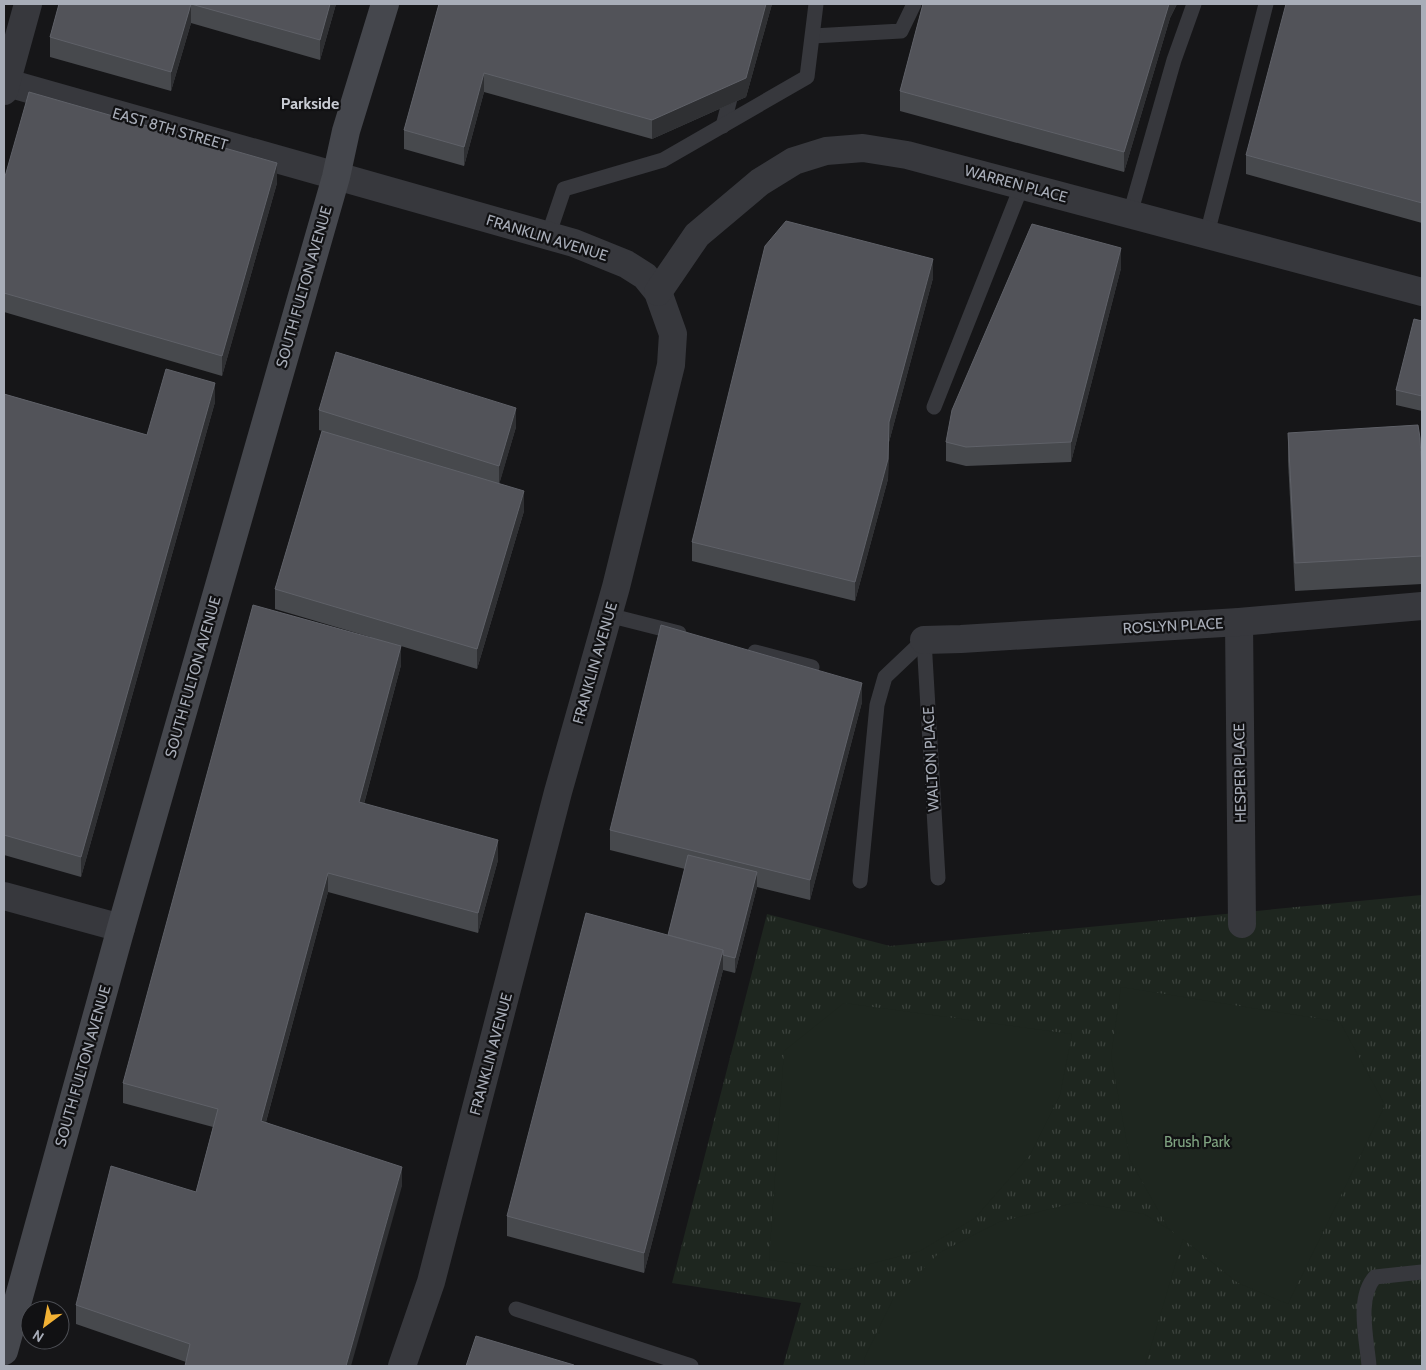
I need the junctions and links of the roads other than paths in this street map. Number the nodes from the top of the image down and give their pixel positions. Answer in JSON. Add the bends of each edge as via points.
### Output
{"nodes":[{"id":1,"x":28,"y":4,"type":"edge"},
{"id":2,"x":385,"y":4,"type":"edge"},
{"id":3,"x":816,"y":4,"type":"edge"},
{"id":4,"x":914,"y":4,"type":"edge"},
{"id":5,"x":1194,"y":4,"type":"edge"},
{"id":6,"x":1266,"y":4,"type":"edge"},
{"id":7,"x":813,"y":36,"type":"junction"},
{"id":8,"x":738,"y":70,"type":"edge"},
{"id":9,"x":5,"y":85,"type":"edge"},
{"id":10,"x":723,"y":126,"type":"junction"},
{"id":11,"x":336,"y":178,"type":"junction"},
{"id":12,"x":1022,"y":185,"type":"junction"},
{"id":13,"x":1130,"y":214,"type":"junction"},
{"id":14,"x":1207,"y":234,"type":"junction"},
{"id":15,"x":548,"y":236,"type":"junction"},
{"id":16,"x":658,"y":292,"type":"junction"},
{"id":17,"x":1422,"y":292,"type":"edge"},
{"id":18,"x":934,"y":407,"type":"dead end"},
{"id":19,"x":1422,"y":606,"type":"edge"},
{"id":20,"x":608,"y":615,"type":"junction"},
{"id":21,"x":1239,"y":622,"type":"junction"},
{"id":22,"x":691,"y":636,"type":"edge"},
{"id":23,"x":924,"y":640,"type":"junction"},
{"id":24,"x":738,"y":648,"type":"edge"},
{"id":25,"x":812,"y":667,"type":"edge"},
{"id":26,"x":938,"y":878,"type":"dead end"},
{"id":27,"x":860,"y":881,"type":"dead end"},
{"id":28,"x":4,"y":896,"type":"edge"},
{"id":29,"x":1242,"y":924,"type":"dead end"},
{"id":30,"x":121,"y":928,"type":"junction"},
{"id":31,"x":1422,"y":1272,"type":"edge"},
{"id":32,"x":516,"y":1309,"type":"dead end"},
{"id":33,"x":4,"y":1350,"type":"edge"},
{"id":34,"x":402,"y":1366,"type":"edge"},
{"id":35,"x":691,"y":1366,"type":"edge"},
{"id":36,"x":1369,"y":1366,"type":"edge"}],
"edges":[{"from":1,"to":9,"type":"street"},
{"from":2,"to":11,"type":"main road","name":"SOUTH FULTON AVENUE","via":[[346,132]]},
{"from":3,"to":7,"type":"lane"},
{"from":4,"to":7,"type":"lane","via":[[901,31]]},
{"from":5,"to":13,"type":"lane","via":[[1174,60]]},
{"from":6,"to":14,"type":"lane"},
{"from":7,"to":10,"type":"lane","via":[[807,77]]},
{"from":8,"to":10,"type":"lane"},
{"from":9,"to":11,"type":"street","name":"EAST 8TH STREET"},
{"from":10,"to":15,"type":"lane","via":[[663,160],[564,189]]},
{"from":11,"to":15,"type":"street","name":"FRANKLIN AVENUE"},
{"from":11,"to":30,"type":"main road","name":"SOUTH FULTON AVENUE"},
{"from":12,"to":13,"type":"street","name":"WARREN PLACE"},
{"from":12,"to":16,"type":"street","name":"WARREN PLACE","via":[[908,155],[863,148],[826,151],[794,161],[730,206],[697,235]]},
{"from":12,"to":18,"type":"lane"},
{"from":13,"to":14,"type":"street","name":"WARREN PLACE"},
{"from":14,"to":17,"type":"street","name":"WARREN PLACE"},
{"from":15,"to":16,"type":"street","name":"FRANKLIN AVENUE","via":[[626,264],[645,276]]},
{"from":16,"to":20,"type":"street","name":"FRANKLIN AVENUE","via":[[673,334],[671,365]]},
{"from":19,"to":21,"type":"street","name":"ROSLYN PLACE"},
{"from":20,"to":22,"type":"lane"},
{"from":20,"to":34,"type":"street","name":"FRANKLIN AVENUE","via":[[556,801],[431,1282]]},
{"from":21,"to":23,"type":"street","name":"ROSLYN PLACE"},
{"from":21,"to":29,"type":"street","name":"HESPER PLACE"},
{"from":23,"to":26,"type":"lane","name":"WALTON PLACE"},
{"from":23,"to":27,"type":"lane","via":[[885,677],[877,705]]},
{"from":24,"to":25,"type":"lane"},
{"from":28,"to":30,"type":"street"},
{"from":30,"to":33,"type":"main road","name":"SOUTH FULTON AVENUE"},
{"from":31,"to":36,"type":"lane","via":[[1375,1277],[1368,1285],[1364,1303]]},
{"from":32,"to":35,"type":"lane"}]}
